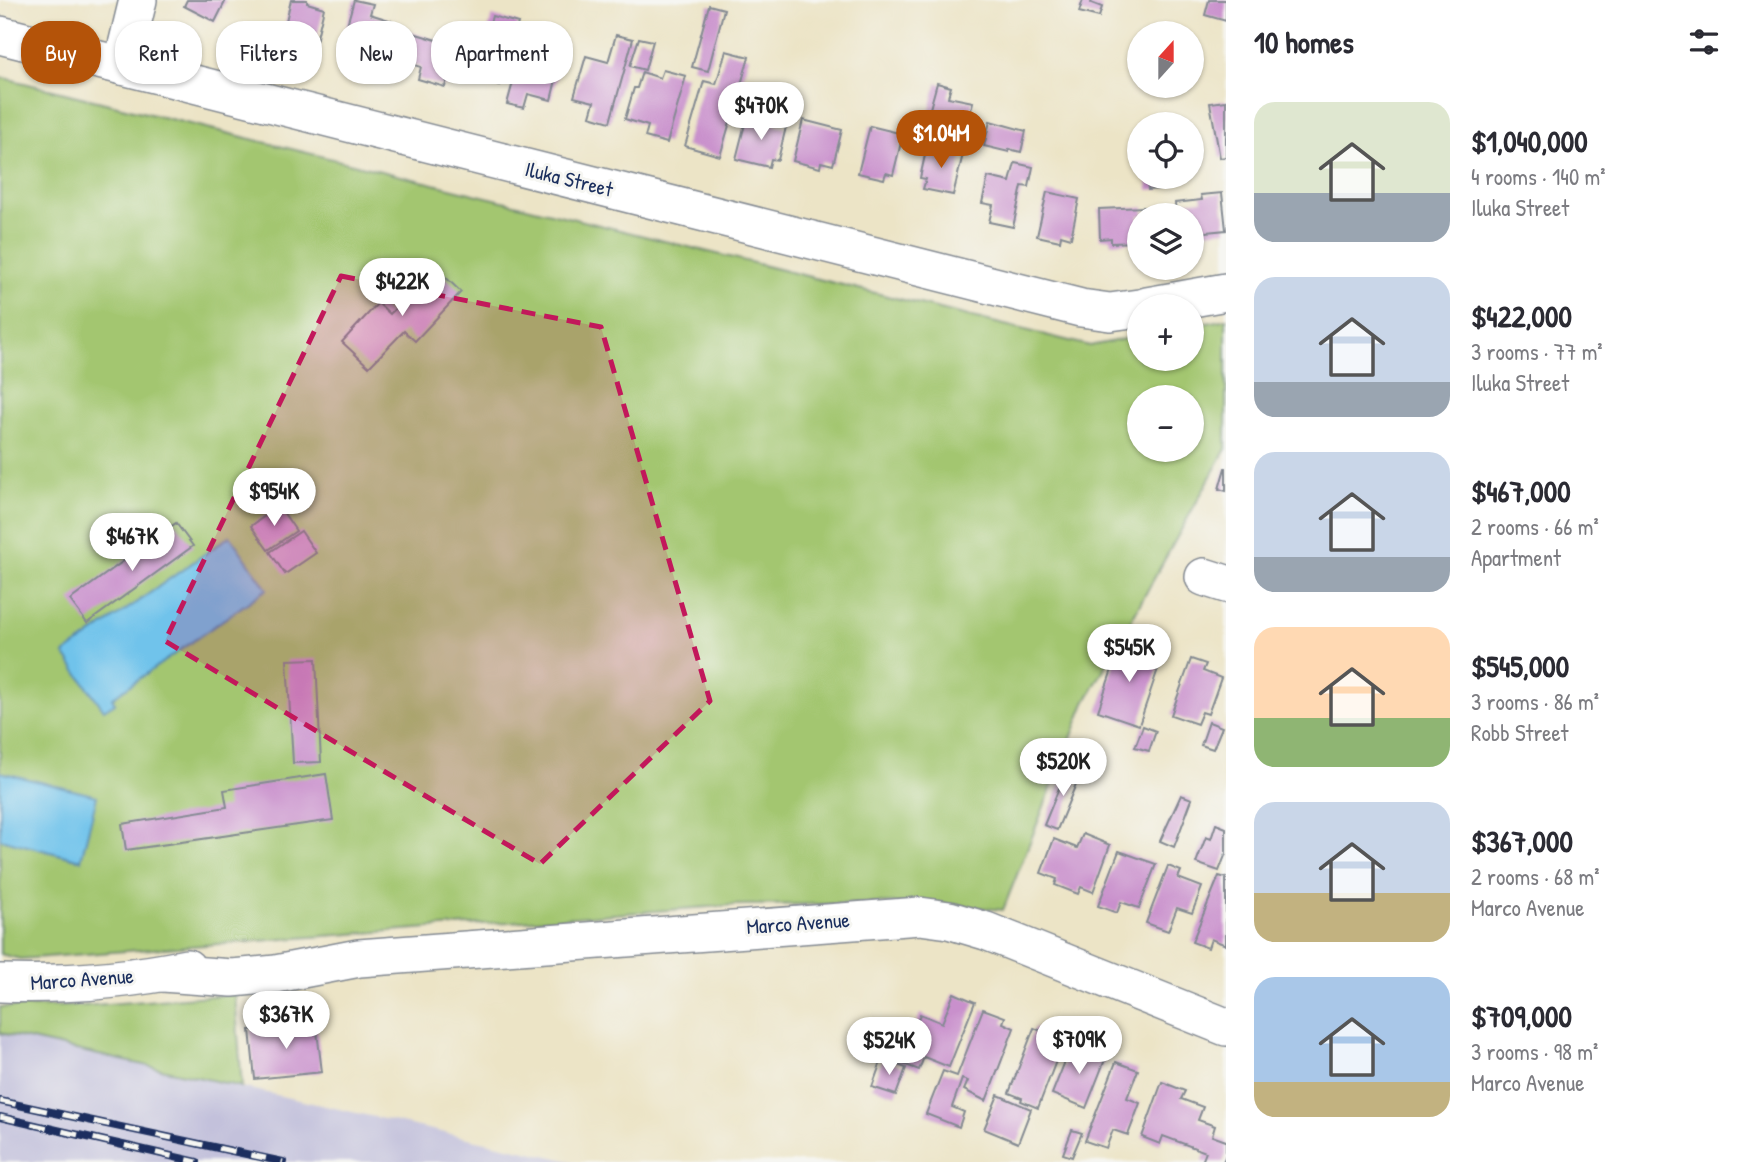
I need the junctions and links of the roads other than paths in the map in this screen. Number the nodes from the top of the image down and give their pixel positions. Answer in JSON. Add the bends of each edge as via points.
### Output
{"nodes":[{"id":1,"x":138,"y":0,"type":"edge"},
{"id":2,"x":133,"y":21,"type":"edge"},
{"id":3,"x":0,"y":35,"type":"edge"},
{"id":4,"x":115,"y":64,"type":"edge"},
{"id":5,"x":193,"y":84,"type":"edge"},
{"id":6,"x":1226,"y":292,"type":"edge"},
{"id":7,"x":1204,"y":296,"type":"edge"},
{"id":8,"x":1127,"y":310,"type":"edge"},
{"id":9,"x":0,"y":984,"type":"edge"},
{"id":10,"x":1226,"y":1027,"type":"edge"}],
"edges":[{"from":1,"to":2,"type":"street"},
{"from":3,"to":4,"type":"street","name":"Iluka Street"},
{"from":5,"to":8,"type":"street","name":"Iluka Street","via":[[1081,308]]},
{"from":6,"to":7,"type":"street"},
{"from":9,"to":10,"type":"street","name":"Marco Avenue","via":[[163,973],[232,978],[351,958],[920,916],[986,931]]}]}
